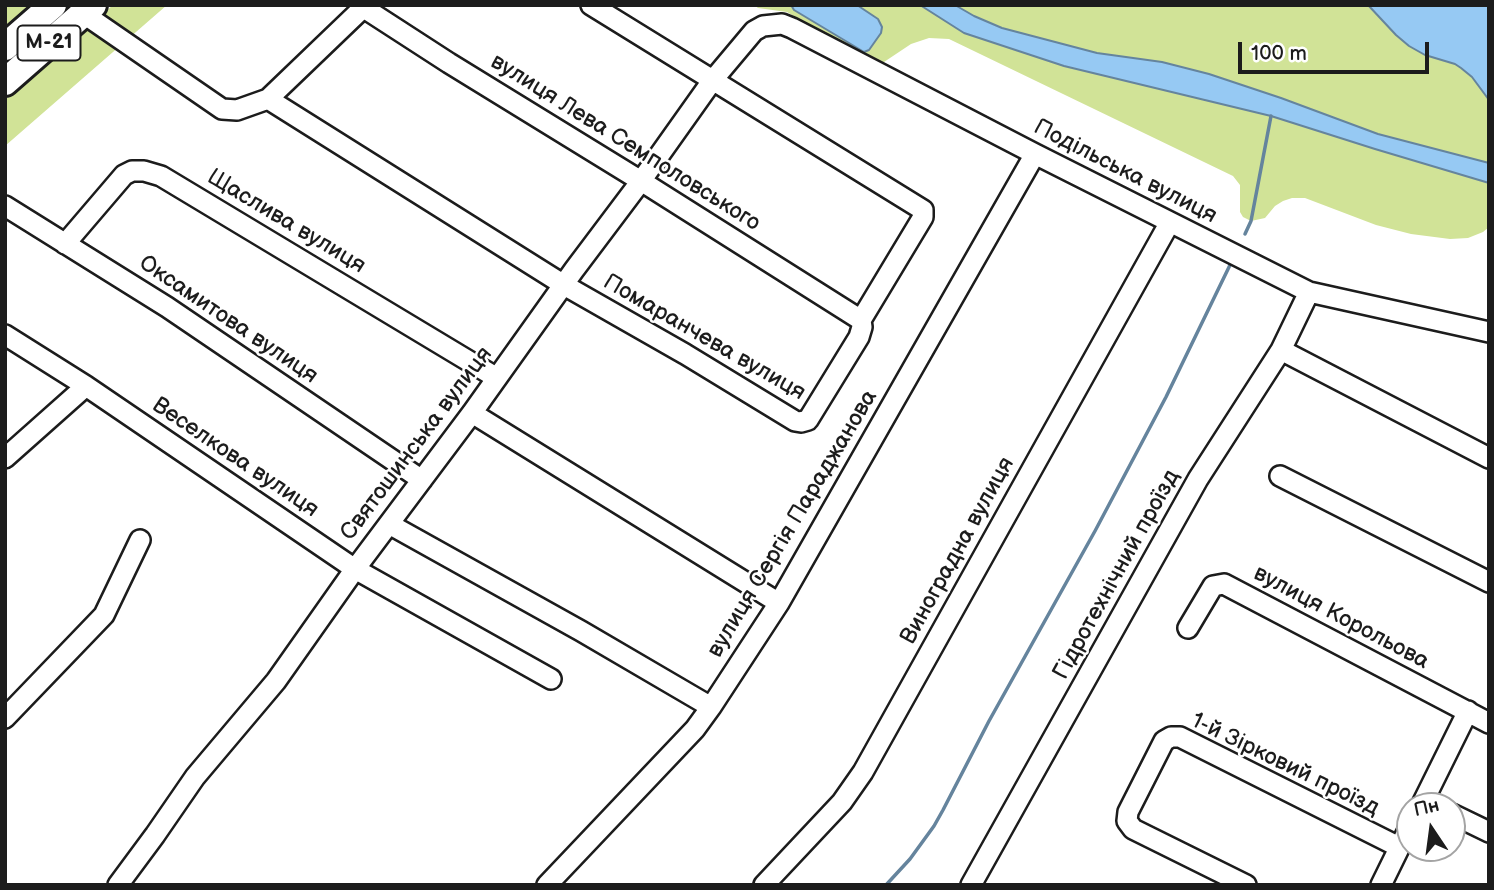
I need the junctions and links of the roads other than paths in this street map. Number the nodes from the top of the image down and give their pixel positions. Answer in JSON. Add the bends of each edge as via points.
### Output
{"nodes":[{"id":1,"x":54,"y":5,"type":"edge"},
{"id":2,"x":591,"y":5,"type":"edge"},
{"id":3,"x":365,"y":6,"type":"edge"},
{"id":4,"x":88,"y":9,"type":"edge"},
{"id":5,"x":754,"y":31,"type":"joint"},
{"id":6,"x":5,"y":47,"type":"edge"},
{"id":7,"x":712,"y":81,"type":"junction"},
{"id":8,"x":5,"y":82,"type":"edge"},
{"id":9,"x":268,"y":99,"type":"junction"},
{"id":10,"x":1035,"y":153,"type":"junction"},
{"id":11,"x":641,"y":181,"type":"junction"},
{"id":12,"x":5,"y":206,"type":"edge"},
{"id":13,"x":1170,"y":222,"type":"junction"},
{"id":14,"x":65,"y":244,"type":"junction"},
{"id":15,"x":564,"y":285,"type":"junction"},
{"id":16,"x":1308,"y":292,"type":"junction"},
{"id":17,"x":861,"y":320,"type":"junction"},
{"id":18,"x":1489,"y":332,"type":"edge"},
{"id":19,"x":5,"y":335,"type":"edge"},
{"id":20,"x":1280,"y":350,"type":"junction"},
{"id":21,"x":497,"y":377,"type":"junction"},
{"id":22,"x":86,"y":386,"type":"junction"},
{"id":23,"x":472,"y":413,"type":"junction"},
{"id":24,"x":5,"y":458,"type":"edge"},
{"id":25,"x":1489,"y":458,"type":"edge"},
{"id":26,"x":1280,"y":476,"type":"dead end"},
{"id":27,"x":422,"y":480,"type":"junction"},
{"id":28,"x":389,"y":524,"type":"junction"},
{"id":29,"x":140,"y":540,"type":"dead end"},
{"id":30,"x":355,"y":569,"type":"junction"},
{"id":31,"x":1489,"y":582,"type":"edge"},
{"id":32,"x":779,"y":603,"type":"junction"},
{"id":33,"x":1188,"y":628,"type":"dead end"},
{"id":34,"x":551,"y":679,"type":"dead end"},
{"id":35,"x":711,"y":707,"type":"junction"},
{"id":36,"x":1468,"y":711,"type":"junction"},
{"id":37,"x":5,"y":718,"type":"edge"},
{"id":38,"x":1489,"y":723,"type":"edge"},
{"id":39,"x":1432,"y":792,"type":"edge"},
{"id":40,"x":1466,"y":821,"type":"edge"},
{"id":41,"x":1489,"y":832,"type":"edge"},
{"id":42,"x":1396,"y":845,"type":"edge"},
{"id":43,"x":1396,"y":853,"type":"edge"},
{"id":44,"x":118,"y":885,"type":"edge"},
{"id":45,"x":547,"y":885,"type":"edge"},
{"id":46,"x":764,"y":885,"type":"edge"},
{"id":47,"x":971,"y":885,"type":"edge"},
{"id":48,"x":1246,"y":885,"type":"edge"},
{"id":49,"x":1381,"y":885,"type":"edge"}],
"edges":[{"from":1,"to":6,"type":"highway","number":"М-21"},
{"from":2,"to":7,"type":"street"},
{"from":3,"to":9,"type":"street"},
{"from":3,"to":11,"type":"street","name":"вулиця Лева Семполовського"},
{"from":4,"to":8,"type":"highway","number":"М-21"},
{"from":4,"to":9,"type":"street","via":[[222,109],[237,110]]},
{"from":5,"to":7,"type":"street","name":"Святошинська вулиця"},
{"from":5,"to":10,"type":"street","name":"Подільська вулиця","via":[[773,24],[792,28]]},
{"from":7,"to":11,"type":"street","name":"Святошинська вулиця"},
{"from":7,"to":17,"type":"street","name":"Помаранчева вулиця","via":[[923,210]]},
{"from":9,"to":15,"type":"street","name":"Помаранчева вулиця"},
{"from":10,"to":13,"type":"street","name":"Подільська вулиця"},
{"from":10,"to":32,"type":"street","name":"вулиця Сергія Параджанова"},
{"from":11,"to":15,"type":"street","name":"Святошинська вулиця"},
{"from":11,"to":17,"type":"street","name":"вулиця Лева Семполовського"},
{"from":12,"to":14,"type":"street","name":"Оксамитова вулиця"},
{"from":13,"to":16,"type":"street","name":"Подільська вулиця"},
{"from":13,"to":46,"type":"street","name":"Виноградна вулиця","via":[[863,772],[842,802]]},
{"from":14,"to":21,"type":"street","name":"Щаслива вулиця","via":[[124,175],[144,171],[162,176]]},
{"from":14,"to":27,"type":"street","name":"Оксамитова вулиця","via":[[167,307]]},
{"from":15,"to":17,"type":"street","name":"Помаранчева вулиця","via":[[801,422],[808,420],[859,337]]},
{"from":15,"to":21,"type":"street","name":"Святошинська вулиця"},
{"from":16,"to":18,"type":"street","name":"Подільська вулиця"},
{"from":16,"to":20,"type":"street","name":"Гідротехнічний проїзд"},
{"from":19,"to":22,"type":"street","name":"Веселкова вулиця"},
{"from":20,"to":25,"type":"street"},
{"from":20,"to":47,"type":"street","name":"Гідротехнічний проїзд","via":[[1198,479]]},
{"from":21,"to":23,"type":"street","name":"Святошинська вулиця"},
{"from":22,"to":24,"type":"street"},
{"from":22,"to":30,"type":"street","name":"Веселкова вулиця"},
{"from":23,"to":27,"type":"street","name":"Святошинська вулиця"},
{"from":23,"to":32,"type":"street"},
{"from":26,"to":31,"type":"street"},
{"from":27,"to":28,"type":"street","name":"Святошинська вулиця"},
{"from":28,"to":30,"type":"street","name":"Святошинська вулиця"},
{"from":28,"to":35,"type":"street"},
{"from":29,"to":37,"type":"street","via":[[104,615]]},
{"from":30,"to":34,"type":"street","name":"Веселкова вулиця"},
{"from":30,"to":44,"type":"street","name":"Святошинська вулиця","via":[[276,681],[195,776]]},
{"from":32,"to":35,"type":"street","name":"вулиця Сергія Параджанова"},
{"from":33,"to":36,"type":"street","name":"вулиця Корольова","via":[[1213,586],[1224,584]]},
{"from":35,"to":45,"type":"street","name":"вулиця Сергія Параджанова"},
{"from":36,"to":38,"type":"street","name":"вулиця Корольова"},
{"from":36,"to":39,"type":"street"},
{"from":40,"to":41,"type":"street"},
{"from":42,"to":48,"type":"street","name":"1-й Зірковий проїзд","via":[[1180,737],[1171,737],[1164,741],[1127,821],[1133,829]]},
{"from":43,"to":49,"type":"street"}]}
